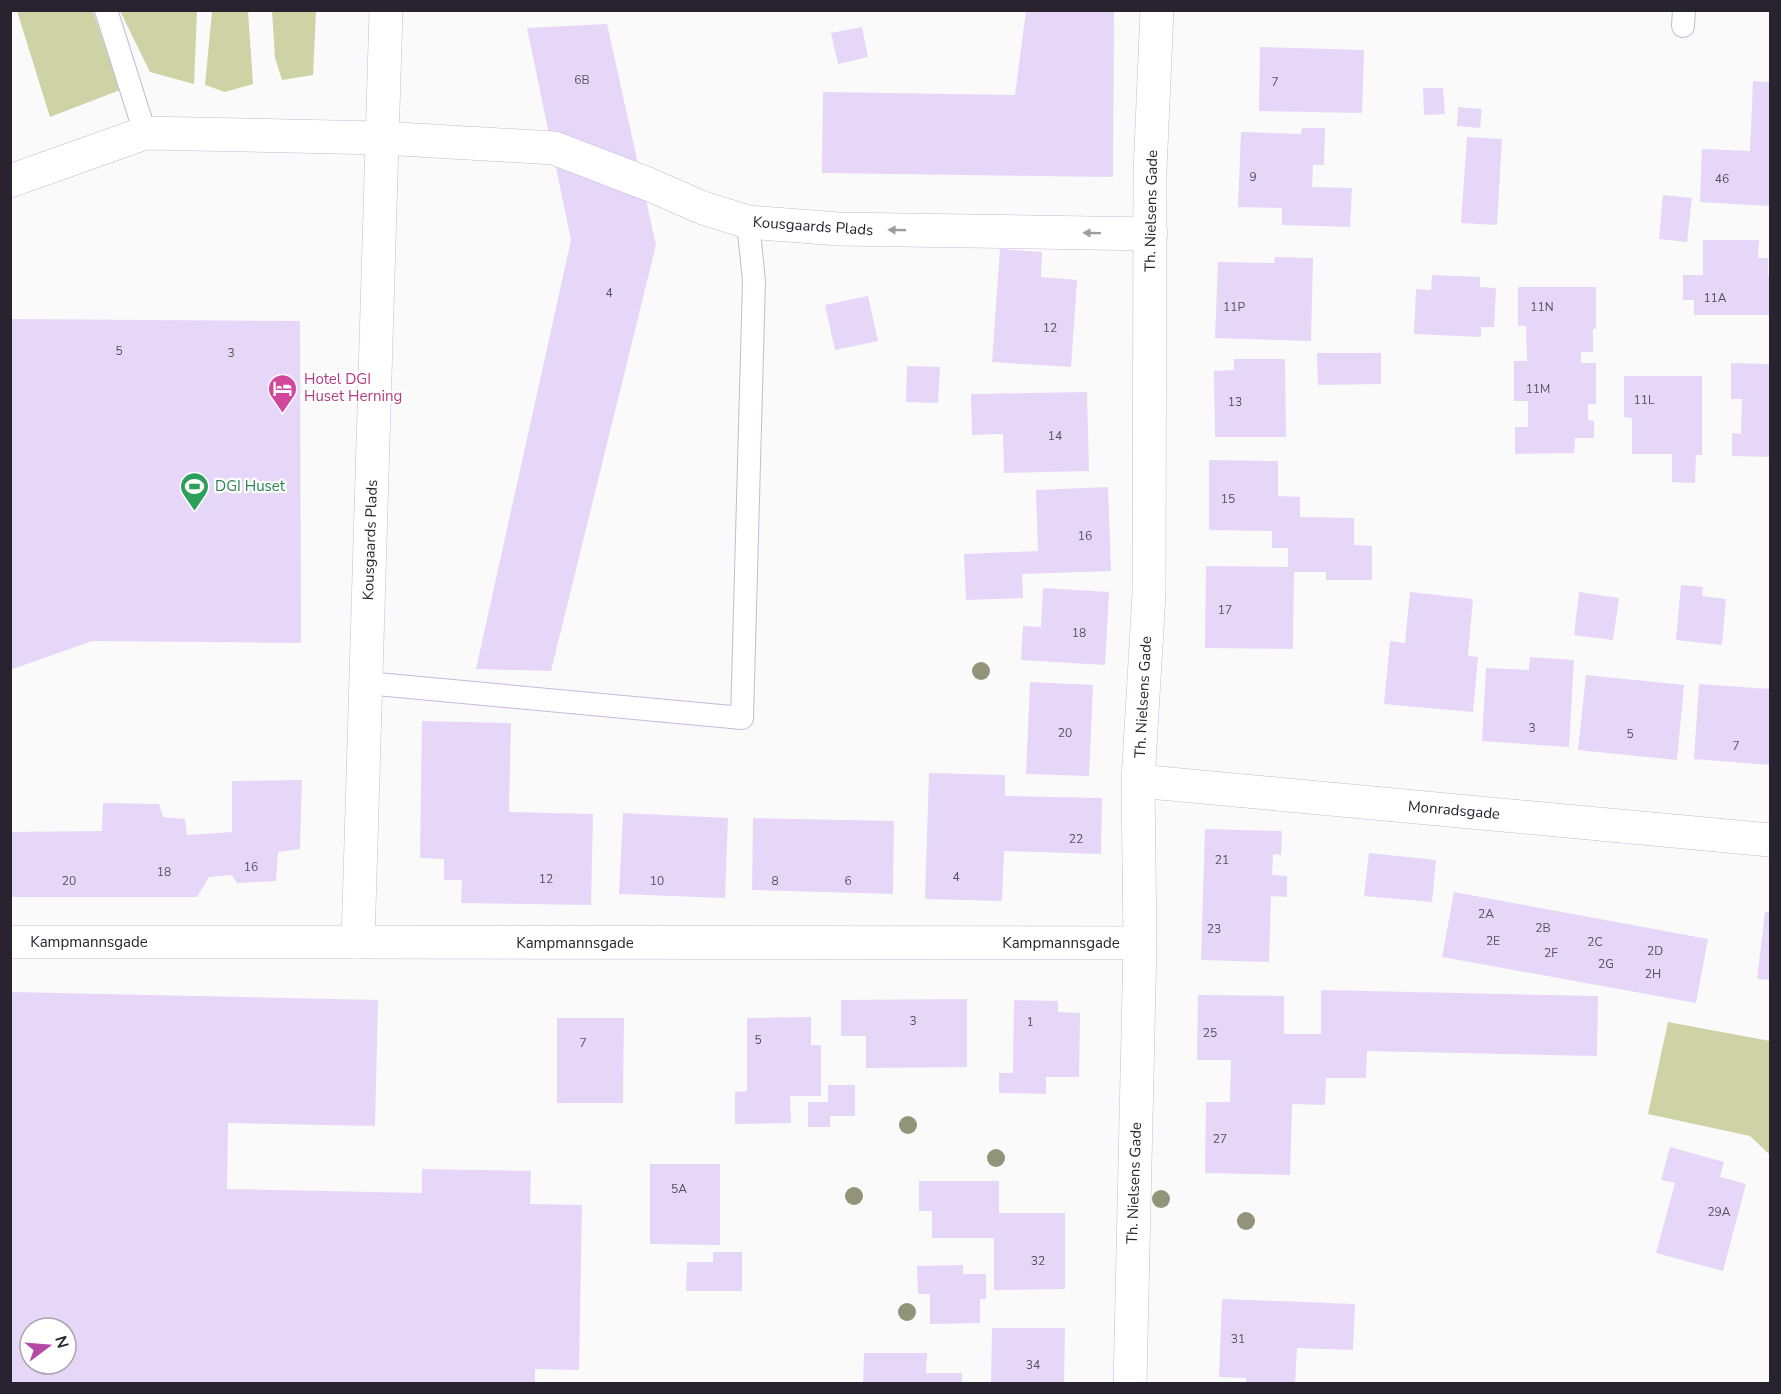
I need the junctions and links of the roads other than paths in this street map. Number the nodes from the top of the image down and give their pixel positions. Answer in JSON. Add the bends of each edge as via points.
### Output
{"nodes":[{"id":1,"x":106,"y":10,"type":"edge"},
{"id":2,"x":386,"y":10,"type":"edge"},
{"id":3,"x":1157,"y":10,"type":"edge"},
{"id":4,"x":145,"y":133,"type":"junction"},
{"id":5,"x":382,"y":138,"type":"junction"},
{"id":6,"x":10,"y":181,"type":"edge"},
{"id":7,"x":748,"y":222,"type":"junction"},
{"id":8,"x":1151,"y":234,"type":"junction"},
{"id":9,"x":366,"y":683,"type":"junction"},
{"id":10,"x":1138,"y":781,"type":"junction"},
{"id":11,"x":1770,"y":840,"type":"edge"},
{"id":12,"x":10,"y":942,"type":"edge"},
{"id":13,"x":358,"y":942,"type":"junction"},
{"id":14,"x":1140,"y":944,"type":"junction"},
{"id":15,"x":1130,"y":1383,"type":"edge"}],
"edges":[{"from":1,"to":4,"type":"lane"},
{"from":2,"to":5,"type":"street","name":"Kousgaards Plads"},
{"from":3,"to":8,"type":"street","name":"Th. Nielsens Gade"},
{"from":4,"to":5,"type":"street","name":"Kousgaards Plads"},
{"from":4,"to":6,"type":"street","name":"Kousgaards Plads"},
{"from":5,"to":7,"type":"street","name":"Kousgaards Plads","via":[[554,148]]},
{"from":5,"to":9,"type":"street","name":"Kousgaards Plads"},
{"from":8,"to":7,"type":"street","name":"Kousgaards Plads","one_way":true,"via":[[839,229]]},
{"from":7,"to":9,"type":"lane","via":[[754,281],[742,718]]},
{"from":8,"to":10,"type":"street","name":"Th. Nielsens Gade","via":[[1149,594]]},
{"from":9,"to":13,"type":"street","name":"Kousgaards Plads"},
{"from":10,"to":11,"type":"street","name":"Monradsgade"},
{"from":10,"to":14,"type":"street","name":"Th. Nielsens Gade"},
{"from":12,"to":13,"type":"street","name":"Kampmannsgade"},
{"from":13,"to":14,"type":"street","name":"Kampmannsgade"},
{"from":14,"to":15,"type":"street","name":"Th. Nielsens Gade"}]}
